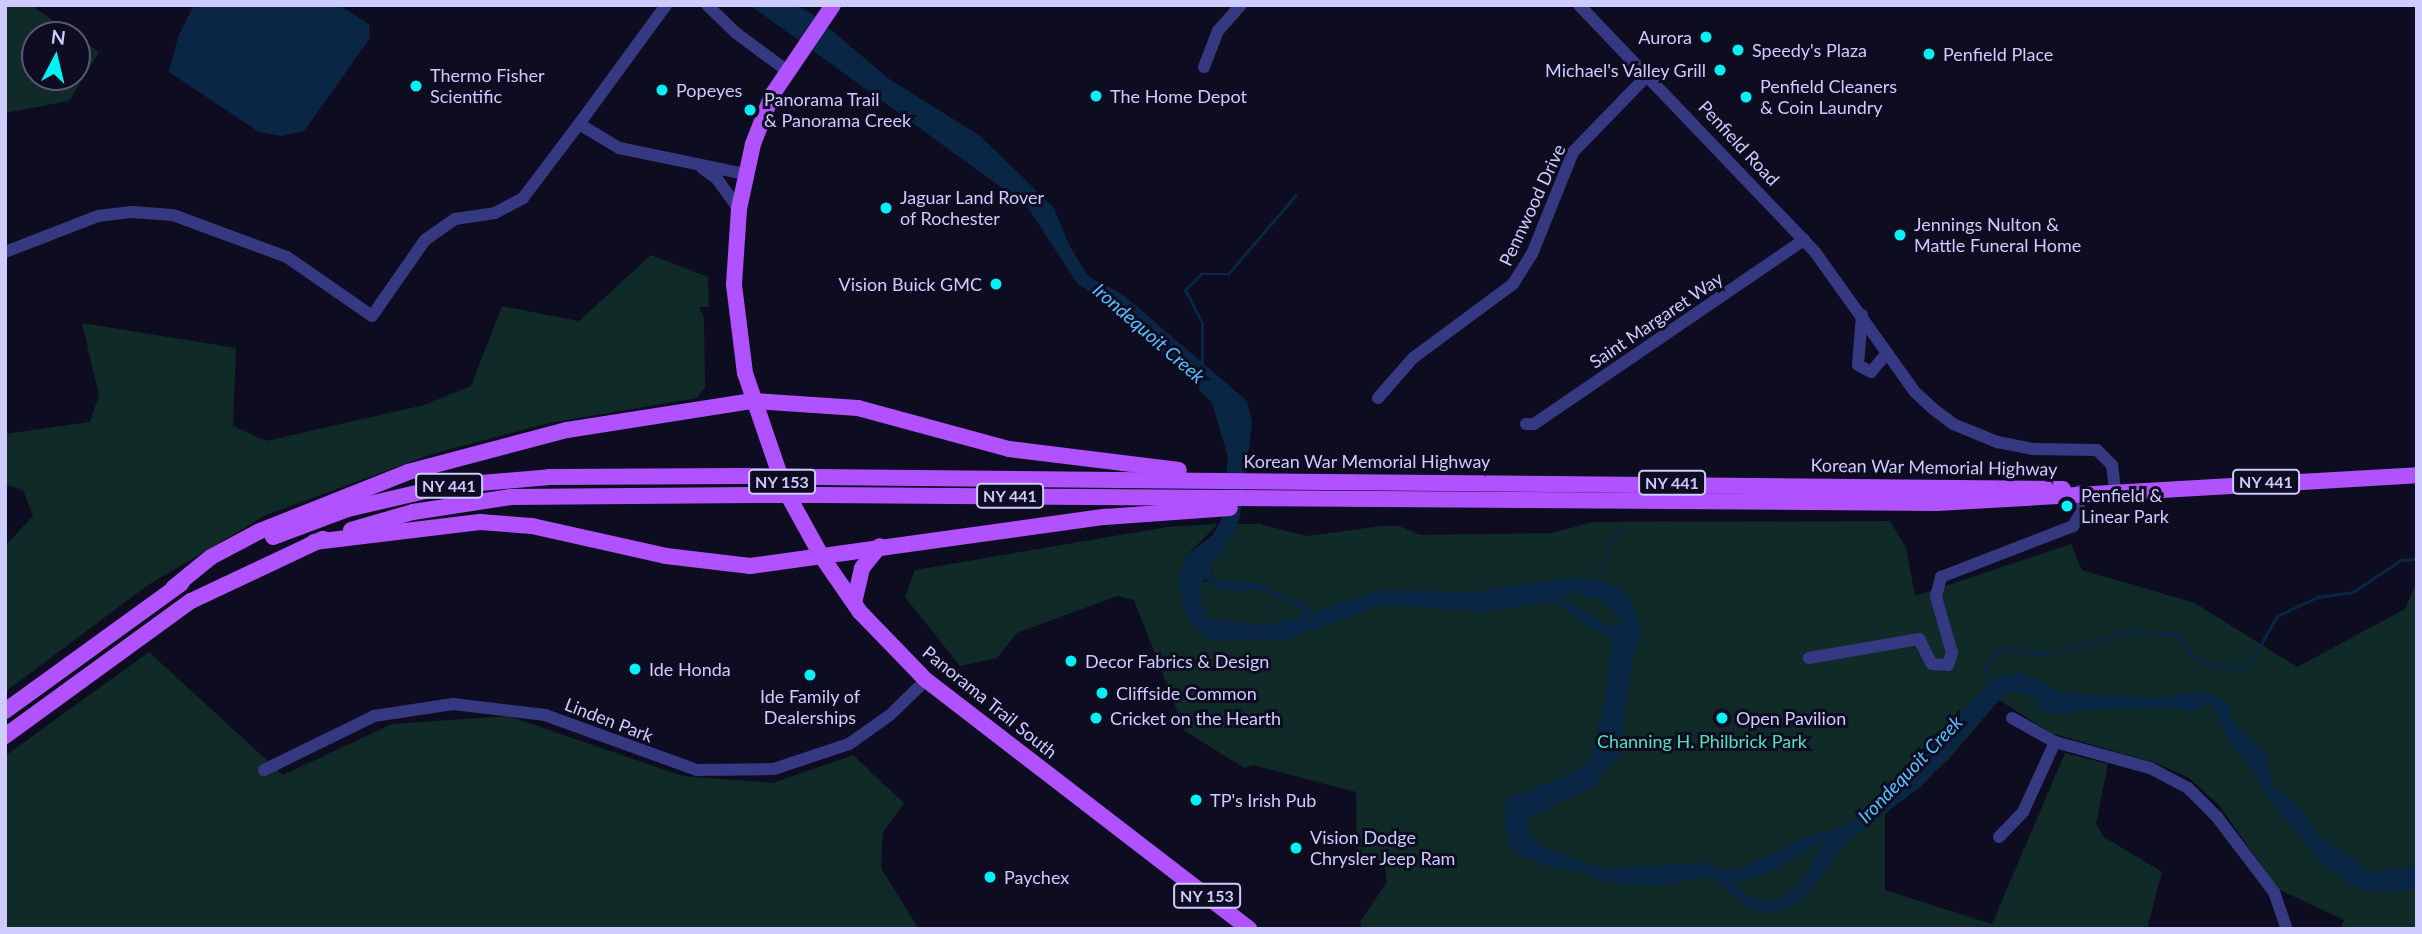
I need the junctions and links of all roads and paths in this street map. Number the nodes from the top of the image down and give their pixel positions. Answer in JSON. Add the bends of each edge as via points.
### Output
{"nodes":[{"id":1,"x":666,"y":5,"type":"edge"},
{"id":2,"x":707,"y":5,"type":"edge"},
{"id":3,"x":1241,"y":5,"type":"edge"},
{"id":4,"x":1579,"y":5,"type":"edge"},
{"id":5,"x":830,"y":10,"type":"edge"},
{"id":6,"x":1204,"y":67,"type":"dead end"},
{"id":7,"x":786,"y":70,"type":"junction"},
{"id":8,"x":1648,"y":75,"type":"junction"},
{"id":9,"x":579,"y":124,"type":"junction"},
{"id":10,"x":696,"y":164,"type":"junction"},
{"id":11,"x":744,"y":174,"type":"junction"},
{"id":12,"x":739,"y":209,"type":"junction"},
{"id":13,"x":1804,"y":240,"type":"junction"},
{"id":14,"x":5,"y":253,"type":"edge"},
{"id":15,"x":1862,"y":315,"type":"junction"},
{"id":16,"x":1887,"y":353,"type":"junction"},
{"id":17,"x":1378,"y":398,"type":"dead end"},
{"id":18,"x":753,"y":401,"type":"junction"},
{"id":19,"x":1526,"y":424,"type":"dead end"},
{"id":20,"x":2417,"y":475,"type":"edge"},
{"id":21,"x":1197,"y":476,"type":"junction"},
{"id":22,"x":2115,"y":490,"type":"junction"},
{"id":23,"x":2079,"y":491,"type":"junction"},
{"id":24,"x":1197,"y":504,"type":"junction"},
{"id":25,"x":314,"y":542,"type":"junction"},
{"id":26,"x":880,"y":546,"type":"junction"},
{"id":27,"x":822,"y":557,"type":"junction"},
{"id":28,"x":173,"y":588,"type":"junction"},
{"id":29,"x":854,"y":603,"type":"junction"},
{"id":30,"x":1809,"y":658,"type":"dead end"},
{"id":31,"x":926,"y":680,"type":"junction"},
{"id":32,"x":5,"y":711,"type":"edge"},
{"id":33,"x":2012,"y":718,"type":"dead end"},
{"id":34,"x":5,"y":736,"type":"edge"},
{"id":35,"x":2055,"y":742,"type":"junction"},
{"id":36,"x":264,"y":770,"type":"dead end"},
{"id":37,"x":1999,"y":837,"type":"dead end"},
{"id":38,"x":1250,"y":929,"type":"edge"},
{"id":39,"x":2287,"y":929,"type":"edge"}],
"edges":[{"from":1,"to":9,"type":"street"},
{"from":2,"to":7,"type":"street"},
{"from":3,"to":6,"type":"street","via":[[1218,31]]},
{"from":4,"to":8,"type":"street","name":"Penfield Road"},
{"from":5,"to":7,"type":"main road","name":"Panorama Trail South"},
{"from":7,"to":11,"type":"main road","name":"Panorama Trail South","via":[[766,109]]},
{"from":8,"to":13,"type":"street","name":"Penfield Road"},
{"from":8,"to":17,"type":"street","name":"Pennwood Drive","via":[[1573,152],[1528,261],[1513,284],[1413,358]]},
{"from":9,"to":10,"type":"street","via":[[618,148]]},
{"from":9,"to":14,"type":"street","via":[[523,198],[495,213],[456,219],[425,240],[372,316],[287,257],[173,215],[131,212],[98,216]]},
{"from":10,"to":11,"type":"street"},
{"from":10,"to":12,"type":"street","via":[[717,179]]},
{"from":11,"to":12,"type":"main road","name":"Panorama Trail South"},
{"from":12,"to":18,"type":"main road","name":"Panorama Trail South","via":[[734,285]]},
{"from":13,"to":15,"type":"street","name":"Penfield Road"},
{"from":13,"to":19,"type":"street","name":"Saint Margaret Way","via":[[1534,424]]},
{"from":15,"to":16,"type":"street","name":"Penfield Road"},
{"from":15,"to":16,"type":"street","via":[[1858,365],[1871,372]]},
{"from":16,"to":22,"type":"street","name":"Penfield Road","via":[[1915,392],[1953,424],[2020,447],[2097,450],[2112,465]]},
{"from":18,"to":21,"type":"main road","via":[[858,408],[1009,449]]},
{"from":18,"to":27,"type":"main road","name":"Panorama Trail South","number":"NY 153","via":[[785,490]]},
{"from":18,"to":28,"type":"main road","via":[[566,430],[408,472],[260,531],[211,557]]},
{"from":20,"to":22,"type":"main road","number":"NY 441"},
{"from":21,"to":23,"type":"main road","name":"Korean War Memorial Highway","number":"NY 441","via":[[1997,485]]},
{"from":21,"to":28,"type":"main road","number":"NY 441","bridge":true,"via":[[550,477],[446,486],[348,509],[291,529]]},
{"from":22,"to":23,"type":"main road","number":"NY 441"},
{"from":23,"to":24,"type":"main road","name":"Korean War Memorial Highway","number":"NY 441","via":[[2024,500],[1937,503],[1358,500]]},
{"from":23,"to":30,"type":"street","via":[[2079,516],[2073,526],[1941,577],[1936,597],[1952,653],[1948,665],[1932,664],[1919,639]]},
{"from":24,"to":25,"type":"main road","number":"NY 441","bridge":true,"via":[[822,495],[511,497],[413,512]]},
{"from":24,"to":26,"type":"main road"},
{"from":25,"to":27,"type":"main road","via":[[480,522],[532,526],[719,565]]},
{"from":25,"to":34,"type":"main road","number":"NY 441","via":[[191,601]]},
{"from":26,"to":27,"type":"main road"},
{"from":26,"to":29,"type":"main road","via":[[862,568]]},
{"from":27,"to":29,"type":"main road","name":"Panorama Trail South","number":"NY 153"},
{"from":28,"to":32,"type":"main road","number":"NY 441"},
{"from":29,"to":31,"type":"main road","name":"Panorama Trail South","number":"NY 153"},
{"from":31,"to":36,"type":"street","name":"Linden Park","via":[[890,715],[849,744],[774,769],[697,770],[545,715],[453,704],[374,716]]},
{"from":31,"to":38,"type":"main road","name":"Panorama Trail South","number":"NY 153"},
{"from":33,"to":35,"type":"street"},
{"from":35,"to":37,"type":"street","via":[[2023,812]]},
{"from":35,"to":39,"type":"street","via":[[2160,771],[2188,788],[2217,817],[2274,892]]}]}
